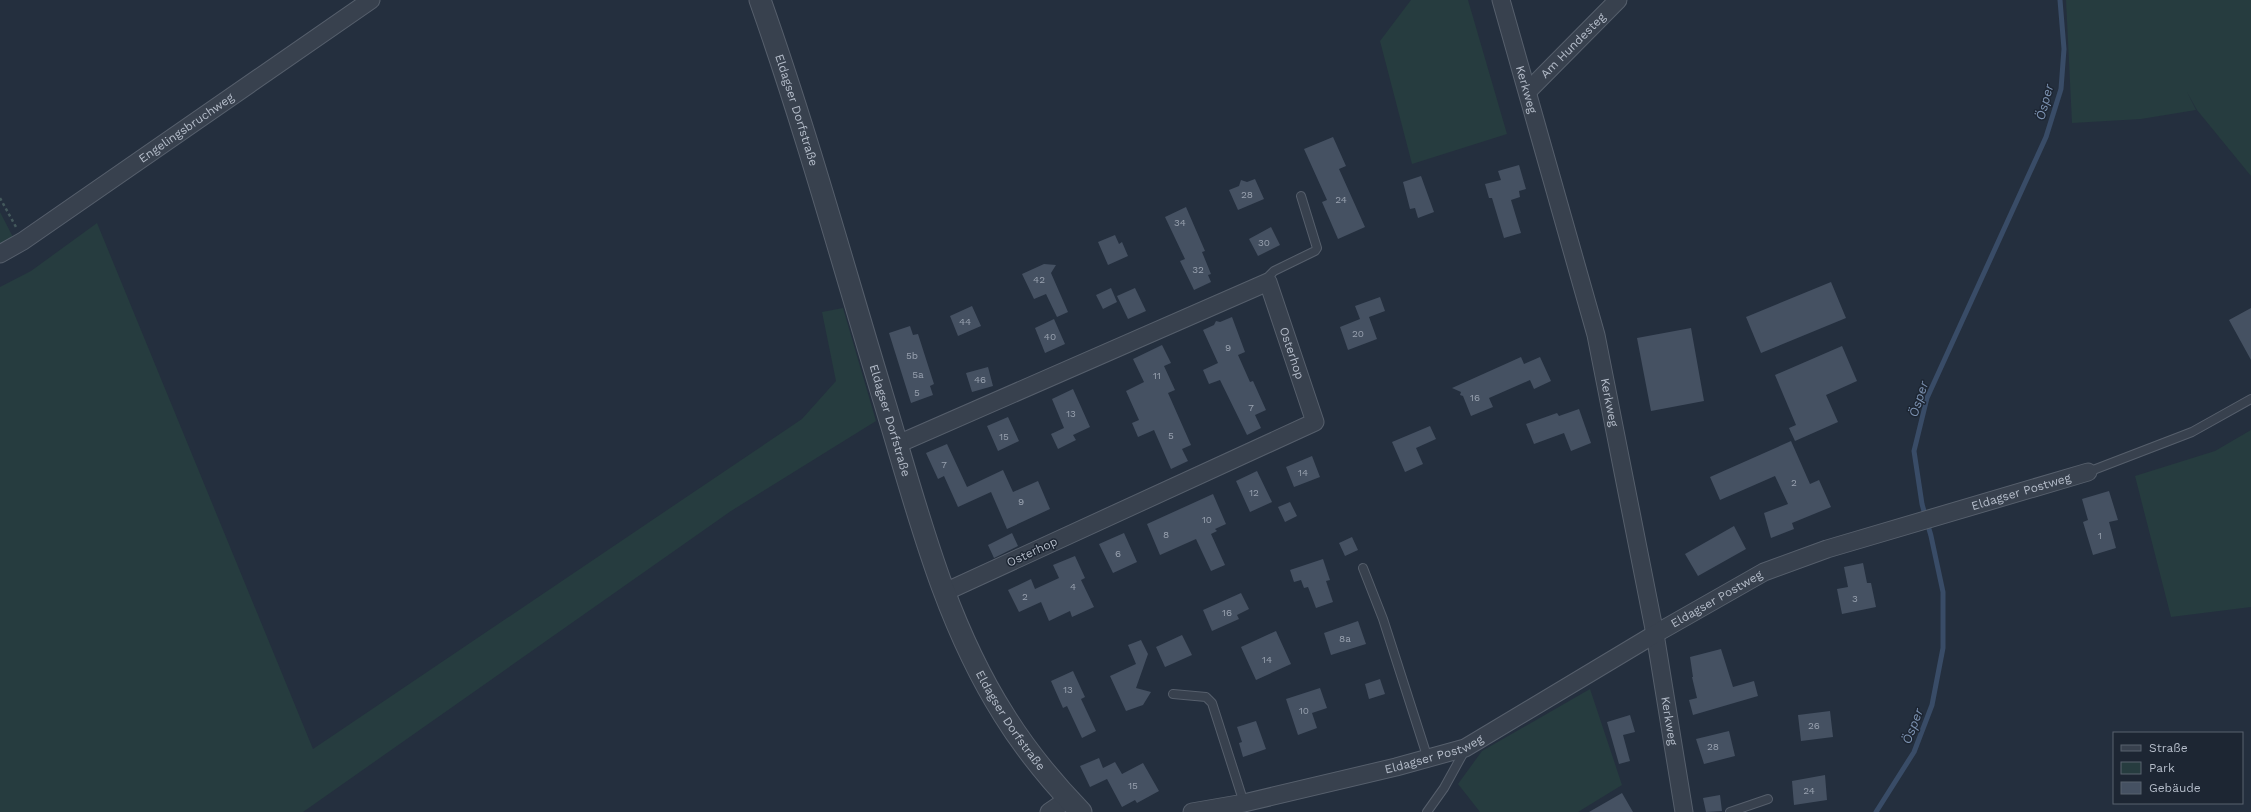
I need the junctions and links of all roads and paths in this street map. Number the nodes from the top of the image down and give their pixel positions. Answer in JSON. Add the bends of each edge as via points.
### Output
{"nodes":[{"id":1,"x":371,"y":0,"type":"edge"},
{"id":2,"x":760,"y":0,"type":"edge"},
{"id":3,"x":1501,"y":0,"type":"edge"},
{"id":4,"x":1618,"y":0,"type":"edge"},
{"id":5,"x":1528,"y":91,"type":"junction"},
{"id":6,"x":1301,"y":196,"type":"dead end"},
{"id":7,"x":0,"y":198,"type":"edge"},
{"id":8,"x":23,"y":241,"type":"junction"},
{"id":9,"x":0,"y":254,"type":"edge"},
{"id":10,"x":1268,"y":282,"type":"junction"},
{"id":11,"x":2251,"y":399,"type":"edge"},
{"id":12,"x":898,"y":444,"type":"junction"},
{"id":13,"x":2088,"y":472,"type":"joint"},
{"id":14,"x":1364,"y":568,"type":"dead end"},
{"id":15,"x":945,"y":592,"type":"junction"},
{"id":16,"x":1655,"y":634,"type":"junction"},
{"id":17,"x":1173,"y":694,"type":"dead end"},
{"id":18,"x":1465,"y":748,"type":"junction"},
{"id":19,"x":1428,"y":759,"type":"junction"},
{"id":20,"x":1768,"y":799,"type":"dead end"},
{"id":21,"x":1244,"y":802,"type":"junction"},
{"id":22,"x":1074,"y":805,"type":"edge"},
{"id":23,"x":1048,"y":812,"type":"edge"},
{"id":24,"x":1192,"y":812,"type":"edge"},
{"id":25,"x":1427,"y":812,"type":"edge"},
{"id":26,"x":1684,"y":812,"type":"edge"},
{"id":27,"x":1730,"y":812,"type":"edge"}],
"edges":[{"from":1,"to":8,"type":"street","name":"Engelingsbruchweg"},
{"from":2,"to":12,"type":"street","name":"Eldagser Dorfstraße","via":[[776,44]]},
{"from":3,"to":5,"type":"street","name":"Kerkweg"},
{"from":4,"to":5,"type":"street","name":"Am Hundesteg"},
{"from":5,"to":16,"type":"street","name":"Kerkweg","via":[[1596,335]]},
{"from":6,"to":10,"type":"lane","via":[[1316,251],[1274,271],[1268,277]]},
{"from":7,"to":8,"type":"path"},
{"from":8,"to":9,"type":"street","name":"Engelingsbruchweg"},
{"from":10,"to":12,"type":"street"},
{"from":10,"to":15,"type":"street","name":"Osterhop","via":[[1315,422]]},
{"from":11,"to":13,"type":"lane","name":"Eldagser Postweg","via":[[2192,432]]},
{"from":12,"to":15,"type":"street","name":"Eldagser Dorfstraße","via":[[917,511]]},
{"from":13,"to":16,"type":"street","name":"Eldagser Postweg","via":[[1827,549],[1764,572]]},
{"from":14,"to":19,"type":"lane"},
{"from":15,"to":22,"type":"street","name":"Eldagser Dorfstraße","via":[[971,655],[1004,716]]},
{"from":16,"to":18,"type":"street","name":"Eldagser Postweg"},
{"from":16,"to":26,"type":"street","name":"Kerkweg"},
{"from":17,"to":21,"type":"lane","via":[[1206,697],[1212,703]]},
{"from":18,"to":19,"type":"street","name":"Eldagser Postweg"},
{"from":18,"to":25,"type":"lane","via":[[1444,788]]},
{"from":19,"to":21,"type":"street","name":"Eldagser Postweg"},
{"from":20,"to":27,"type":"lane"},
{"from":21,"to":24,"type":"street","name":"Eldagser Postweg"},
{"from":22,"to":23,"type":"street"}]}
